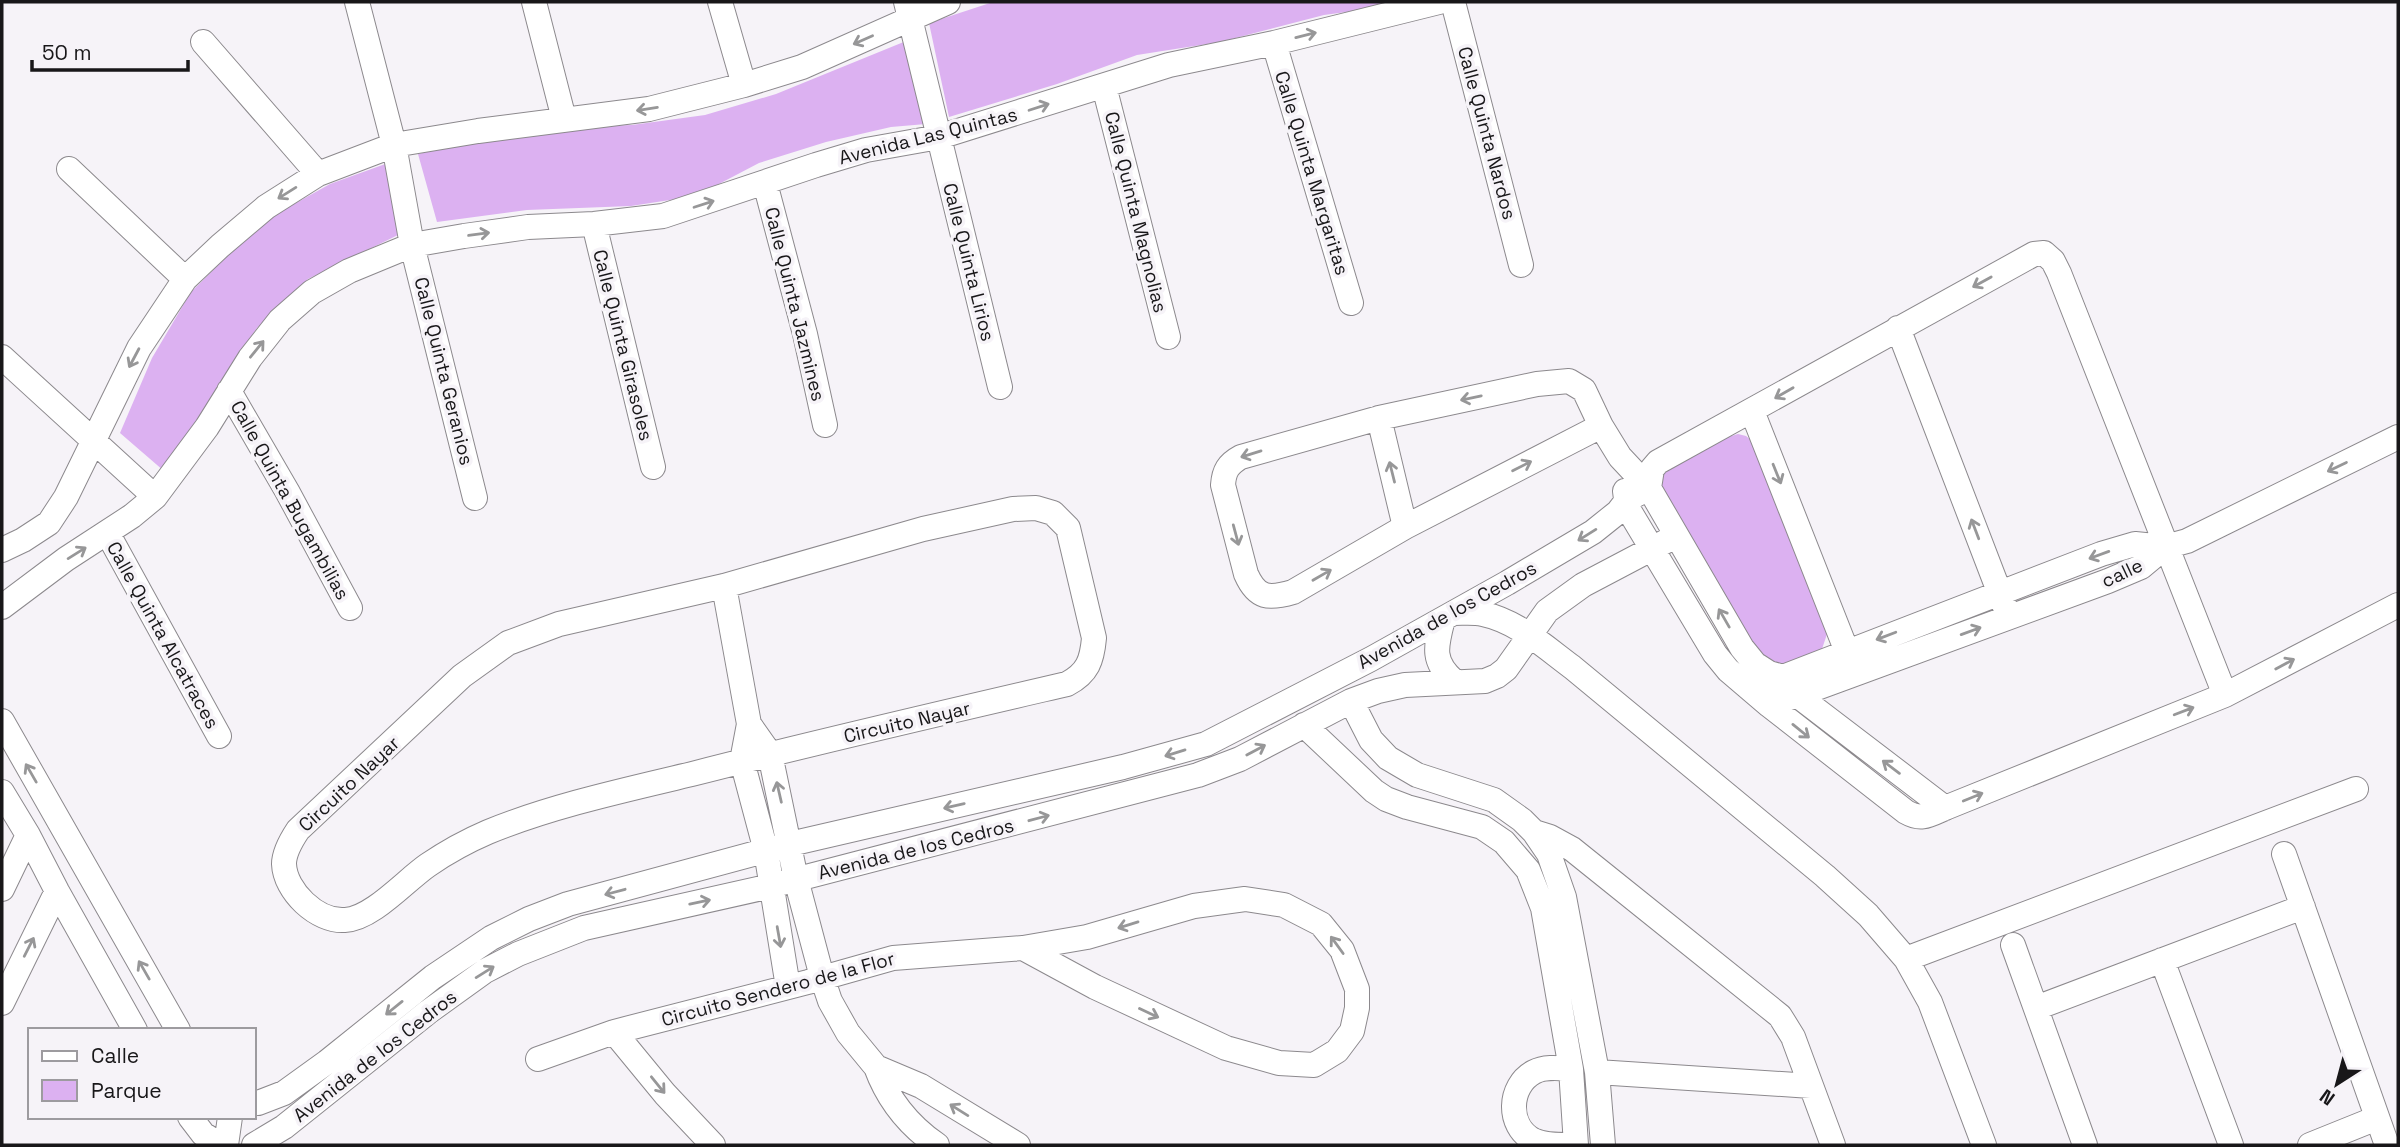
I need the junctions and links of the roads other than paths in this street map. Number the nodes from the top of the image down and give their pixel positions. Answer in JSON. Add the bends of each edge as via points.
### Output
{"nodes":[{"id":1,"x":357,"y":2,"type":"edge"},
{"id":2,"x":534,"y":2,"type":"edge"},
{"id":3,"x":720,"y":2,"type":"edge"},
{"id":4,"x":948,"y":2,"type":"edge"},
{"id":5,"x":1439,"y":2,"type":"edge"},
{"id":6,"x":1453,"y":2,"type":"edge"},
{"id":7,"x":909,"y":10,"type":"edge"},
{"id":8,"x":203,"y":42,"type":"dead end"},
{"id":9,"x":1274,"y":43,"type":"junction"},
{"id":10,"x":744,"y":85,"type":"junction"},
{"id":11,"x":1104,"y":86,"type":"junction"},
{"id":12,"x":564,"y":119,"type":"junction"},
{"id":13,"x":939,"y":137,"type":"junction"},
{"id":14,"x":394,"y":145,"type":"junction"},
{"id":15,"x":69,"y":169,"type":"dead end"},
{"id":16,"x":318,"y":174,"type":"junction"},
{"id":17,"x":765,"y":183,"type":"junction"},
{"id":18,"x":593,"y":224,"type":"junction"},
{"id":19,"x":412,"y":245,"type":"junction"},
{"id":20,"x":1521,"y":265,"type":"dead end"},
{"id":21,"x":185,"y":279,"type":"junction"},
{"id":22,"x":1351,"y":303,"type":"dead end"},
{"id":23,"x":1898,"y":328,"type":"junction"},
{"id":24,"x":1168,"y":337,"type":"dead end"},
{"id":25,"x":2,"y":357,"type":"edge"},
{"id":26,"x":1000,"y":387,"type":"dead end"},
{"id":27,"x":229,"y":391,"type":"junction"},
{"id":28,"x":1752,"y":411,"type":"junction"},
{"id":29,"x":1379,"y":418,"type":"junction"},
{"id":30,"x":825,"y":425,"type":"dead end"},
{"id":31,"x":1601,"y":426,"type":"junction"},
{"id":32,"x":2398,"y":437,"type":"edge"},
{"id":33,"x":93,"y":441,"type":"junction"},
{"id":34,"x":1620,"y":457,"type":"junction"},
{"id":35,"x":653,"y":467,"type":"dead end"},
{"id":36,"x":1649,"y":488,"type":"junction"},
{"id":37,"x":155,"y":497,"type":"junction"},
{"id":38,"x":475,"y":498,"type":"dead end"},
{"id":39,"x":1626,"y":503,"type":"junction"},
{"id":40,"x":1405,"y":527,"type":"junction"},
{"id":41,"x":108,"y":534,"type":"junction"},
{"id":42,"x":1676,"y":536,"type":"junction"},
{"id":43,"x":13,"y":545,"type":"edge"},
{"id":44,"x":2165,"y":547,"type":"junction"},
{"id":45,"x":1652,"y":548,"type":"junction"},
{"id":46,"x":42,"y":576,"type":"junction"},
{"id":47,"x":724,"y":586,"type":"junction"},
{"id":48,"x":1999,"y":593,"type":"junction"},
{"id":49,"x":2398,"y":605,"type":"edge"},
{"id":50,"x":2,"y":607,"type":"edge"},
{"id":51,"x":350,"y":608,"type":"dead end"},
{"id":52,"x":1449,"y":616,"type":"junction"},
{"id":53,"x":2009,"y":617,"type":"junction"},
{"id":54,"x":1529,"y":635,"type":"junction"},
{"id":55,"x":1852,"y":662,"type":"junction"},
{"id":56,"x":1454,"y":681,"type":"junction"},
{"id":57,"x":1790,"y":686,"type":"junction"},
{"id":58,"x":1311,"y":689,"type":"junction"},
{"id":59,"x":2225,"y":695,"type":"junction"},
{"id":60,"x":1759,"y":698,"type":"junction"},
{"id":61,"x":1350,"y":701,"type":"junction"},
{"id":62,"x":1314,"y":720,"type":"junction"},
{"id":63,"x":2,"y":721,"type":"edge"},
{"id":64,"x":749,"y":724,"type":"junction"},
{"id":65,"x":219,"y":736,"type":"dead end"},
{"id":66,"x":770,"y":754,"type":"junction"},
{"id":67,"x":742,"y":761,"type":"junction"},
{"id":68,"x":1417,"y":775,"type":"junction"},
{"id":69,"x":2356,"y":789,"type":"dead end"},
{"id":70,"x":2,"y":792,"type":"edge"},
{"id":71,"x":1406,"y":807,"type":"junction"},
{"id":72,"x":1945,"y":808,"type":"junction"},
{"id":73,"x":1534,"y":832,"type":"junction"},
{"id":74,"x":28,"y":835,"type":"junction"},
{"id":75,"x":790,"y":844,"type":"junction"},
{"id":76,"x":765,"y":851,"type":"junction"},
{"id":77,"x":2284,"y":854,"type":"dead end"},
{"id":78,"x":796,"y":879,"type":"junction"},
{"id":79,"x":771,"y":886,"type":"junction"},
{"id":80,"x":2,"y":889,"type":"edge"},
{"id":81,"x":57,"y":891,"type":"junction"},
{"id":82,"x":2303,"y":907,"type":"junction"},
{"id":83,"x":2013,"y":945,"type":"dead end"},
{"id":84,"x":1023,"y":948,"type":"junction"},
{"id":85,"x":1906,"y":959,"type":"junction"},
{"id":86,"x":2162,"y":960,"type":"junction"},
{"id":87,"x":822,"y":977,"type":"junction"},
{"id":88,"x":788,"y":987,"type":"junction"},
{"id":89,"x":3,"y":999,"type":"edge"},
{"id":90,"x":2035,"y":1008,"type":"junction"},
{"id":91,"x":134,"y":1028,"type":"edge"},
{"id":92,"x":177,"y":1028,"type":"edge"},
{"id":93,"x":614,"y":1032,"type":"junction"},
{"id":94,"x":538,"y":1059,"type":"dead end"},
{"id":95,"x":876,"y":1067,"type":"junction"},
{"id":96,"x":1571,"y":1069,"type":"dead end"},
{"id":97,"x":1597,"y":1072,"type":"junction"},
{"id":98,"x":1811,"y":1086,"type":"junction"},
{"id":99,"x":256,"y":1102,"type":"edge"},
{"id":100,"x":2377,"y":1118,"type":"junction"},
{"id":101,"x":192,"y":1119,"type":"edge"},
{"id":102,"x":230,"y":1119,"type":"edge"},
{"id":103,"x":220,"y":1145,"type":"edge"},
{"id":104,"x":226,"y":1145,"type":"edge"},
{"id":105,"x":254,"y":1145,"type":"edge"},
{"id":106,"x":713,"y":1145,"type":"edge"},
{"id":107,"x":937,"y":1145,"type":"edge"},
{"id":108,"x":1018,"y":1145,"type":"edge"},
{"id":109,"x":1603,"y":1145,"type":"edge"},
{"id":110,"x":1833,"y":1145,"type":"edge"},
{"id":111,"x":1984,"y":1145,"type":"edge"},
{"id":112,"x":2085,"y":1145,"type":"edge"},
{"id":113,"x":2231,"y":1145,"type":"edge"},
{"id":114,"x":2310,"y":1145,"type":"edge"},
{"id":115,"x":2387,"y":1145,"type":"edge"}],
"edges":[{"from":1,"to":14,"type":"street","name":"Calle Quinta Geranios"},
{"from":2,"to":12,"type":"street"},
{"from":3,"to":10,"type":"street"},
{"from":4,"to":7,"type":"street"},
{"from":9,"to":5,"type":"street","name":"Avenida Las Quintas","one_way":true},
{"from":6,"to":20,"type":"street","name":"Calle Quinta Nardos"},
{"from":7,"to":10,"type":"street","one_way":true,"via":[[802,66]]},
{"from":7,"to":13,"type":"street","name":"Calle Quinta Lirios"},
{"from":8,"to":16,"type":"street"},
{"from":9,"to":11,"type":"street","name":"Avenida Las Quintas","via":[[1169,65]]},
{"from":9,"to":22,"type":"street","name":"Calle Quinta Margaritas"},
{"from":10,"to":12,"type":"street","one_way":true,"via":[[649,109]]},
{"from":13,"to":11,"type":"street","name":"Avenida Las Quintas","one_way":true},
{"from":11,"to":24,"type":"street","name":"Calle Quinta Magnolias"},
{"from":12,"to":14,"type":"street"},
{"from":13,"to":17,"type":"street","name":"Avenida Las Quintas","via":[[866,150]]},
{"from":13,"to":26,"type":"street","name":"Calle Quinta Lirios"},
{"from":14,"to":16,"type":"street"},
{"from":14,"to":19,"type":"street","name":"Calle Quinta Geranios"},
{"from":15,"to":21,"type":"street"},
{"from":16,"to":21,"type":"street","one_way":true,"via":[[267,206]]},
{"from":18,"to":17,"type":"street","name":"Avenida Las Quintas","one_way":true,"via":[[663,216]]},
{"from":17,"to":30,"type":"street","name":"Calle Quinta Jazmines"},
{"from":19,"to":18,"type":"street","name":"Avenida Las Quintas","one_way":true,"via":[[528,227]]},
{"from":18,"to":35,"type":"street","name":"Calle Quinta Girasoles"},
{"from":27,"to":19,"type":"street","name":"Avenida Las Quintas","one_way":true,"via":[[280,320],[312,292]]},
{"from":19,"to":38,"type":"street","name":"Calle Quinta Geranios"},
{"from":21,"to":33,"type":"street","one_way":true,"via":[[139,348]]},
{"from":23,"to":28,"type":"street","one_way":true},
{"from":44,"to":23,"type":"street","one_way":true,"via":[[2059,273],[2044,253],[2026,258]]},
{"from":48,"to":23,"type":"street","one_way":true},
{"from":25,"to":33,"type":"street"},
{"from":27,"to":37,"type":"street","name":"Avenida Las Quintas"},
{"from":27,"to":51,"type":"street","name":"Calle Quinta Bugambilias"},
{"from":28,"to":36,"type":"street","via":[[1658,462]]},
{"from":28,"to":55,"type":"street","one_way":true},
{"from":31,"to":29,"type":"street","one_way":true,"via":[[1584,390],[1569,381]]},
{"from":40,"to":29,"type":"street","one_way":true},
{"from":29,"to":40,"type":"street","one_way":true,"via":[[1241,457],[1223,472],[1223,485],[1251,586],[1274,598],[1293,592]]},
{"from":31,"to":34,"type":"street"},
{"from":40,"to":31,"type":"street","one_way":true},
{"from":32,"to":44,"type":"street","one_way":true,"via":[[2187,541]]},
{"from":33,"to":37,"type":"street"},
{"from":33,"to":43,"type":"street","via":[[48,523]]},
{"from":34,"to":36,"type":"street"},
{"from":34,"to":39,"type":"street"},
{"from":36,"to":39,"type":"street","name":"Avenida de los Cedros"},
{"from":36,"to":42,"type":"street"},
{"from":37,"to":41,"type":"street","name":"Avenida Las Quintas"},
{"from":39,"to":45,"type":"street"},
{"from":39,"to":52,"type":"street","name":"Avenida de los Cedros","one_way":true,"via":[[1592,532]]},
{"from":46,"to":41,"type":"street","name":"Avenida Las Quintas","one_way":true},
{"from":41,"to":65,"type":"street","name":"Calle Quinta Alcatraces"},
{"from":42,"to":45,"type":"street","name":"Avenida de los Cedros"},
{"from":57,"to":42,"type":"street","one_way":true,"via":[[1755,664],[1742,648]]},
{"from":43,"to":46,"type":"street"},
{"from":44,"to":48,"type":"street","name":"calle","one_way":true,"via":[[2135,544],[2116,549]]},
{"from":44,"to":53,"type":"street","name":"calle","via":[[2141,567]]},
{"from":44,"to":59,"type":"street"},
{"from":45,"to":54,"type":"street","name":"Avenida de los Cedros","via":[[1583,584],[1547,611]]},
{"from":45,"to":60,"type":"street","via":[[1716,654]]},
{"from":46,"to":50,"type":"street","name":"Avenida Las Quintas"},
{"from":47,"to":64,"type":"street"},
{"from":47,"to":66,"type":"street","name":"Circuito Nayar","via":[[923,529],[1013,509],[1052,513],[1068,528],[1094,638],[1088,668],[1078,678]]},
{"from":47,"to":67,"type":"street","name":"Circuito Nayar","via":[[559,624],[508,643],[462,676],[313,814],[290,842],[284,863],[291,887],[307,905],[324,916],[346,920],[371,911],[426,866],[470,840],[512,822]]},
{"from":48,"to":53,"type":"street"},
{"from":48,"to":55,"type":"street","name":"calle","one_way":true},
{"from":59,"to":49,"type":"street","one_way":true},
{"from":52,"to":54,"type":"street","via":[[1480,613]]},
{"from":52,"to":56,"type":"street","via":[[1436,649],[1444,673]]},
{"from":52,"to":58,"type":"street","name":"Avenida de los Cedros"},
{"from":55,"to":53,"type":"street","name":"calle","one_way":true},
{"from":54,"to":56,"type":"street","name":"Avenida de los Cedros","via":[[1497,676],[1476,682]]},
{"from":54,"to":85,"type":"street","via":[[1825,876],[1868,915]]},
{"from":55,"to":57,"type":"street","name":"calle"},
{"from":56,"to":61,"type":"street","name":"Avenida de los Cedros","via":[[1405,685]]},
{"from":57,"to":60,"type":"street","name":"calle"},
{"from":72,"to":57,"type":"street","one_way":true},
{"from":58,"to":62,"type":"street"},
{"from":58,"to":75,"type":"street","name":"Avenida de los Cedros","one_way":true,"via":[[1206,744],[1168,756]]},
{"from":72,"to":59,"type":"street","one_way":true},
{"from":60,"to":72,"type":"street","one_way":true,"via":[[1916,817]]},
{"from":61,"to":62,"type":"street","name":"Avenida de los Cedros"},
{"from":61,"to":68,"type":"street","via":[[1371,740],[1388,758]]},
{"from":62,"to":71,"type":"street","via":[[1374,791]]},
{"from":78,"to":62,"type":"street","name":"Avenida de los Cedros","one_way":true,"via":[[1198,775],[1240,759]]},
{"from":92,"to":63,"type":"street","one_way":true},
{"from":64,"to":66,"type":"street"},
{"from":64,"to":67,"type":"street"},
{"from":66,"to":67,"type":"street","name":"Circuito Nayar"},
{"from":75,"to":66,"type":"street","one_way":true},
{"from":67,"to":76,"type":"street"},
{"from":68,"to":71,"type":"street"},
{"from":68,"to":73,"type":"street","via":[[1494,800]]},
{"from":69,"to":85,"type":"street"},
{"from":70,"to":74,"type":"street"},
{"from":71,"to":96,"type":"street","via":[[1482,827],[1504,842],[1528,870],[1543,908]]},
{"from":73,"to":97,"type":"street","via":[[1549,853],[1564,897]]},
{"from":73,"to":98,"type":"street","via":[[1572,849],[1780,1016]]},
{"from":74,"to":80,"type":"street"},
{"from":74,"to":81,"type":"street"},
{"from":75,"to":76,"type":"street","name":"Avenida de los Cedros"},
{"from":75,"to":78,"type":"street"},
{"from":76,"to":79,"type":"street"},
{"from":76,"to":99,"type":"street","name":"Avenida de los Cedros","one_way":true,"via":[[528,919],[433,976],[284,1093]]},
{"from":77,"to":82,"type":"street"},
{"from":78,"to":79,"type":"street","name":"Avenida de los Cedros"},
{"from":78,"to":87,"type":"street"},
{"from":79,"to":88,"type":"street","one_way":true},
{"from":105,"to":79,"type":"street","name":"Avenida de los Cedros","one_way":true,"via":[[428,1012],[485,971],[518,954],[584,929]]},
{"from":89,"to":81,"type":"street","one_way":true},
{"from":81,"to":91,"type":"street"},
{"from":82,"to":86,"type":"street"},
{"from":82,"to":100,"type":"street"},
{"from":83,"to":90,"type":"street"},
{"from":84,"to":84,"type":"street","name":"Circuito Sendero de la Flor","one_way":true,"via":[[1226,1048],[1279,1063],[1314,1065],[1338,1051],[1352,1031],[1357,1008],[1357,989],[1342,950],[1321,924],[1284,905],[1245,899],[1194,905],[1087,937]]},
{"from":84,"to":87,"type":"street","name":"Circuito Sendero de la Flor","via":[[893,958]]},
{"from":85,"to":111,"type":"street","via":[[1930,1002]]},
{"from":86,"to":90,"type":"street"},
{"from":86,"to":113,"type":"street"},
{"from":87,"to":88,"type":"street","name":"Circuito Sendero de la Flor"},
{"from":87,"to":95,"type":"street","via":[[848,1033]]},
{"from":88,"to":93,"type":"street","name":"Circuito Sendero de la Flor"},
{"from":90,"to":112,"type":"street"},
{"from":93,"to":94,"type":"street","name":"Circuito Sendero de la Flor"},
{"from":93,"to":106,"type":"street","one_way":true},
{"from":95,"to":107,"type":"street","via":[[884,1091],[901,1114]]},
{"from":108,"to":95,"type":"street","one_way":true,"via":[[921,1086]]},
{"from":97,"to":98,"type":"street"},
{"from":97,"to":109,"type":"street"},
{"from":98,"to":110,"type":"street"},
{"from":100,"to":114,"type":"street"},
{"from":100,"to":115,"type":"street"},
{"from":101,"to":103,"type":"street"},
{"from":102,"to":104,"type":"street"}]}
